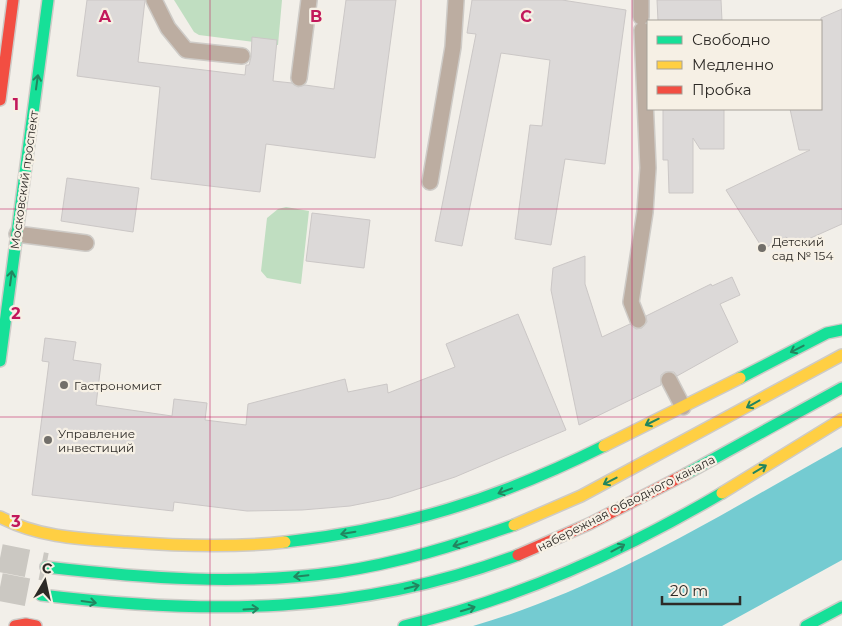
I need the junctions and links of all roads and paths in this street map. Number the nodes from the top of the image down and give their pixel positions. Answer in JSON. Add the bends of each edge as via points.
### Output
{"nodes":[{"id":1,"x":13,"y":0,"type":"edge"},
{"id":2,"x":48,"y":0,"type":"edge"},
{"id":3,"x":154,"y":0,"type":"edge"},
{"id":4,"x":309,"y":0,"type":"edge"},
{"id":5,"x":456,"y":0,"type":"edge"},
{"id":6,"x":640,"y":0,"type":"edge"},
{"id":7,"x":242,"y":56,"type":"dead end"},
{"id":8,"x":299,"y":78,"type":"dead end"},
{"id":9,"x":0,"y":100,"type":"edge"},
{"id":10,"x":430,"y":182,"type":"dead end"},
{"id":11,"x":17,"y":234,"type":"junction"},
{"id":12,"x":86,"y":243,"type":"dead end"},
{"id":13,"x":638,"y":320,"type":"dead end"},
{"id":14,"x":842,"y":330,"type":"edge"},
{"id":15,"x":842,"y":355,"type":"edge"},
{"id":16,"x":0,"y":361,"type":"edge"},
{"id":17,"x":669,"y":380,"type":"dead end"},
{"id":18,"x":842,"y":388,"type":"edge"},
{"id":19,"x":683,"y":407,"type":"junction"},
{"id":20,"x":842,"y":418,"type":"edge"},
{"id":21,"x":0,"y":517,"type":"edge"},
{"id":22,"x":46,"y":566,"type":"tunnel mouth"},
{"id":23,"x":41,"y":595,"type":"tunnel mouth"},
{"id":24,"x":842,"y":607,"type":"edge"},
{"id":25,"x":15,"y":626,"type":"edge"},
{"id":26,"x":36,"y":626,"type":"edge"},
{"id":27,"x":404,"y":626,"type":"edge"},
{"id":28,"x":806,"y":626,"type":"edge"}],
"edges":[{"from":1,"to":9,"type":"main road"},
{"from":11,"to":2,"type":"main road","name":"Московский проспект","one_way":true},
{"from":3,"to":7,"type":"lane","via":[[168,28],[186,50]]},
{"from":4,"to":8,"type":"lane"},
{"from":5,"to":10,"type":"lane","via":[[452,47]]},
{"from":6,"to":13,"type":"lane","via":[[648,168],[645,212],[631,302]]},
{"from":11,"to":12,"type":"lane"},
{"from":16,"to":11,"type":"main road","name":"Московский проспект","one_way":true},
{"from":14,"to":19,"type":"main road","one_way":true,"via":[[827,333]]},
{"from":15,"to":22,"type":"main road","one_way":true,"via":[[581,496],[514,525],[439,551],[338,572],[231,580],[135,577]]},
{"from":17,"to":19,"type":"lane"},
{"from":23,"to":18,"type":"main road","name":"набережная Обводного канала","one_way":true,"via":[[132,607],[231,609],[340,602],[444,579],[544,545],[591,523]]},
{"from":19,"to":21,"type":"main road","one_way":true,"via":[[524,484],[430,515],[335,535],[232,544],[138,544],[28,529]]},
{"from":27,"to":20,"type":"main road","one_way":true,"via":[[504,598],[602,556],[715,496]]},
{"from":24,"to":28,"type":"main road"},
{"from":25,"to":26,"type":"main road"}]}
